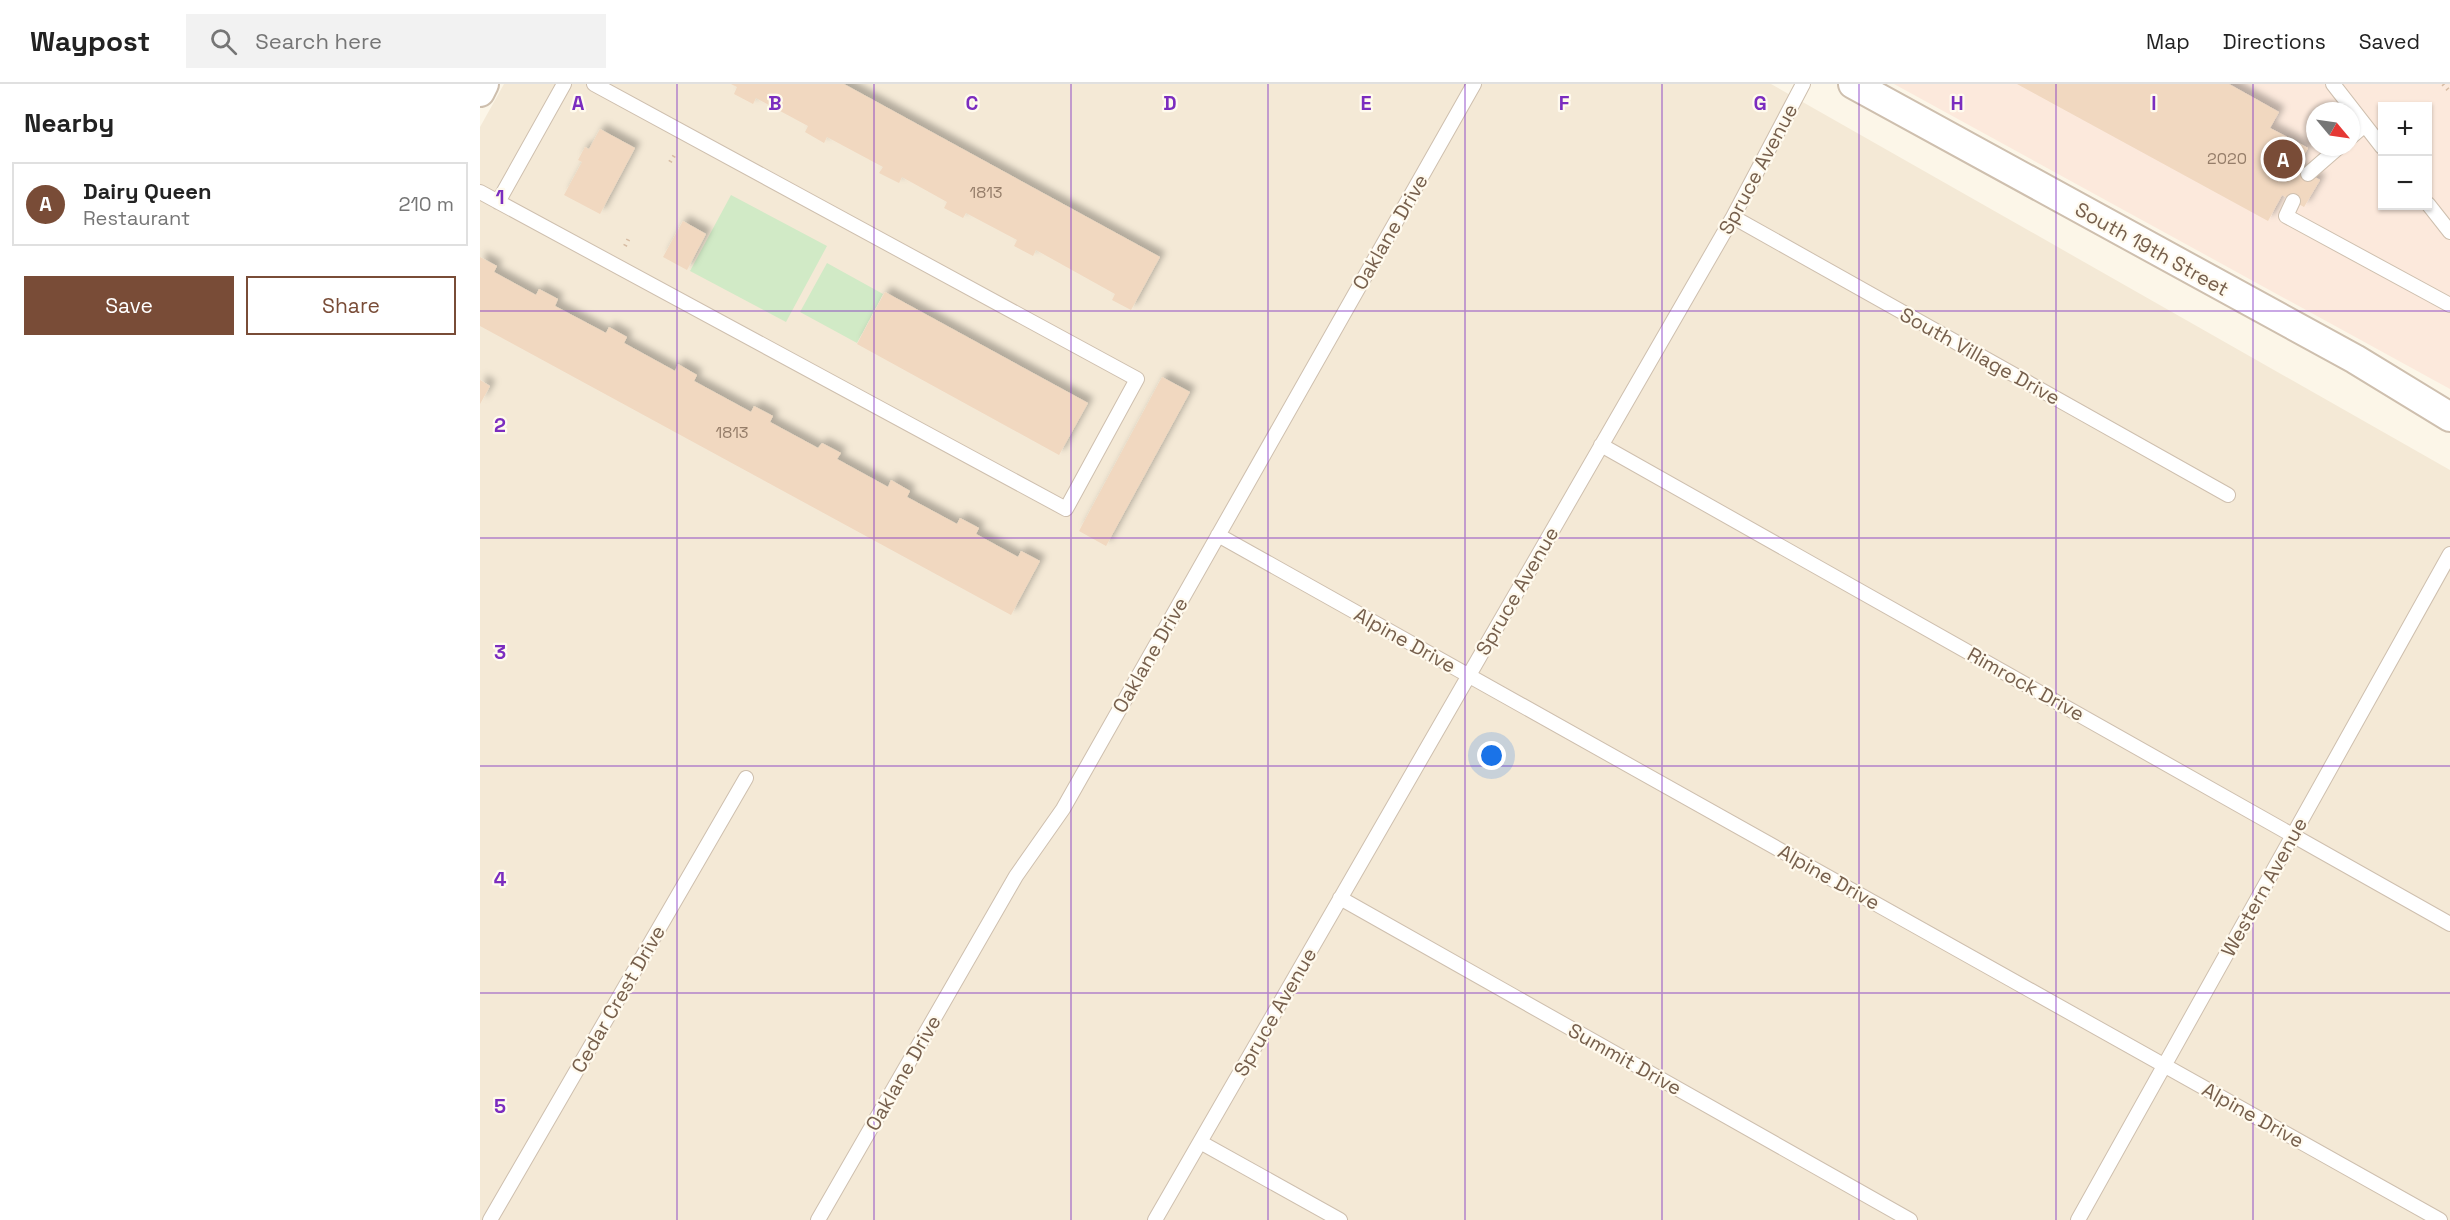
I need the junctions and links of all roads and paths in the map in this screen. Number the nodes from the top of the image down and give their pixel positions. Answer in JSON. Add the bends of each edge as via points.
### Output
{"nodes":[{"id":1,"x":484,"y":84,"type":"edge"},
{"id":2,"x":564,"y":84,"type":"edge"},
{"id":3,"x":594,"y":84,"type":"edge"},
{"id":4,"x":1474,"y":84,"type":"edge"},
{"id":5,"x":1803,"y":84,"type":"edge"},
{"id":6,"x":1852,"y":84,"type":"edge"},
{"id":7,"x":2321,"y":84,"type":"edge"},
{"id":8,"x":2333,"y":84,"type":"edge"},
{"id":9,"x":2443,"y":84,"type":"edge"},
{"id":10,"x":480,"y":92,"type":"edge"},
{"id":11,"x":2450,"y":92,"type":"edge"},
{"id":12,"x":2343,"y":96,"type":"junction"},
{"id":13,"x":2365,"y":125,"type":"junction"},
{"id":14,"x":2360,"y":129,"type":"edge"},
{"id":15,"x":2378,"y":142,"type":"edge"},
{"id":16,"x":2329,"y":156,"type":"edge"},
{"id":17,"x":2308,"y":174,"type":"dead end"},
{"id":18,"x":480,"y":192,"type":"edge"},
{"id":19,"x":2293,"y":201,"type":"dead end"},
{"id":20,"x":498,"y":202,"type":"junction"},
{"id":21,"x":2432,"y":210,"type":"edge"},
{"id":22,"x":1733,"y":217,"type":"junction"},
{"id":23,"x":2450,"y":232,"type":"edge"},
{"id":24,"x":2450,"y":305,"type":"edge"},
{"id":25,"x":2450,"y":417,"type":"edge"},
{"id":26,"x":1601,"y":445,"type":"junction"},
{"id":27,"x":2228,"y":495,"type":"dead end"},
{"id":28,"x":1218,"y":535,"type":"junction"},
{"id":29,"x":2450,"y":554,"type":"edge"},
{"id":30,"x":1469,"y":675,"type":"junction"},
{"id":31,"x":746,"y":778,"type":"dead end"},
{"id":32,"x":2293,"y":836,"type":"junction"},
{"id":33,"x":1340,"y":898,"type":"junction"},
{"id":34,"x":2450,"y":924,"type":"edge"},
{"id":35,"x":2165,"y":1065,"type":"junction"},
{"id":36,"x":1200,"y":1142,"type":"junction"},
{"id":37,"x":490,"y":1220,"type":"edge"},
{"id":38,"x":818,"y":1220,"type":"edge"},
{"id":39,"x":1155,"y":1220,"type":"edge"},
{"id":40,"x":1340,"y":1220,"type":"edge"},
{"id":41,"x":1910,"y":1220,"type":"edge"},
{"id":42,"x":2078,"y":1220,"type":"edge"},
{"id":43,"x":2440,"y":1220,"type":"edge"}],
"edges":[{"from":1,"to":10,"type":"street"},
{"from":2,"to":20,"type":"lane"},
{"from":3,"to":20,"type":"lane","via":[[1137,379],[1066,509]]},
{"from":4,"to":28,"type":"lane","name":"Oaklane Drive"},
{"from":5,"to":22,"type":"lane","name":"Spruce Avenue"},
{"from":6,"to":25,"type":"street","name":"South 19th Street","via":[[2355,359]]},
{"from":7,"to":12,"type":"lane"},
{"from":8,"to":12,"type":"lane"},
{"from":9,"to":11,"type":"path"},
{"from":12,"to":13,"type":"lane"},
{"from":13,"to":14,"type":"lane"},
{"from":13,"to":15,"type":"lane"},
{"from":16,"to":17,"type":"lane"},
{"from":18,"to":20,"type":"lane"},
{"from":19,"to":24,"type":"lane","via":[[2286,216]]},
{"from":21,"to":23,"type":"lane"},
{"from":22,"to":26,"type":"lane","name":"Spruce Avenue"},
{"from":22,"to":27,"type":"lane","name":"South Village Drive"},
{"from":26,"to":30,"type":"lane","name":"Spruce Avenue"},
{"from":26,"to":32,"type":"lane","name":"Rimrock Drive"},
{"from":28,"to":30,"type":"lane","name":"Alpine Drive"},
{"from":28,"to":38,"type":"lane","name":"Oaklane Drive","via":[[1063,809],[1016,876]]},
{"from":29,"to":32,"type":"lane","name":"Western Avenue"},
{"from":30,"to":33,"type":"lane","name":"Spruce Avenue"},
{"from":30,"to":35,"type":"lane","name":"Alpine Drive"},
{"from":31,"to":37,"type":"lane","name":"Cedar Crest Drive"},
{"from":32,"to":34,"type":"lane","name":"Rimrock Drive"},
{"from":32,"to":35,"type":"lane","name":"Western Avenue"},
{"from":33,"to":36,"type":"lane","name":"Spruce Avenue"},
{"from":33,"to":41,"type":"lane","name":"Summit Drive"},
{"from":35,"to":42,"type":"lane","name":"Western Avenue"},
{"from":35,"to":43,"type":"lane","name":"Alpine Drive"},
{"from":36,"to":39,"type":"lane","name":"Spruce Avenue"},
{"from":36,"to":40,"type":"lane"}]}
